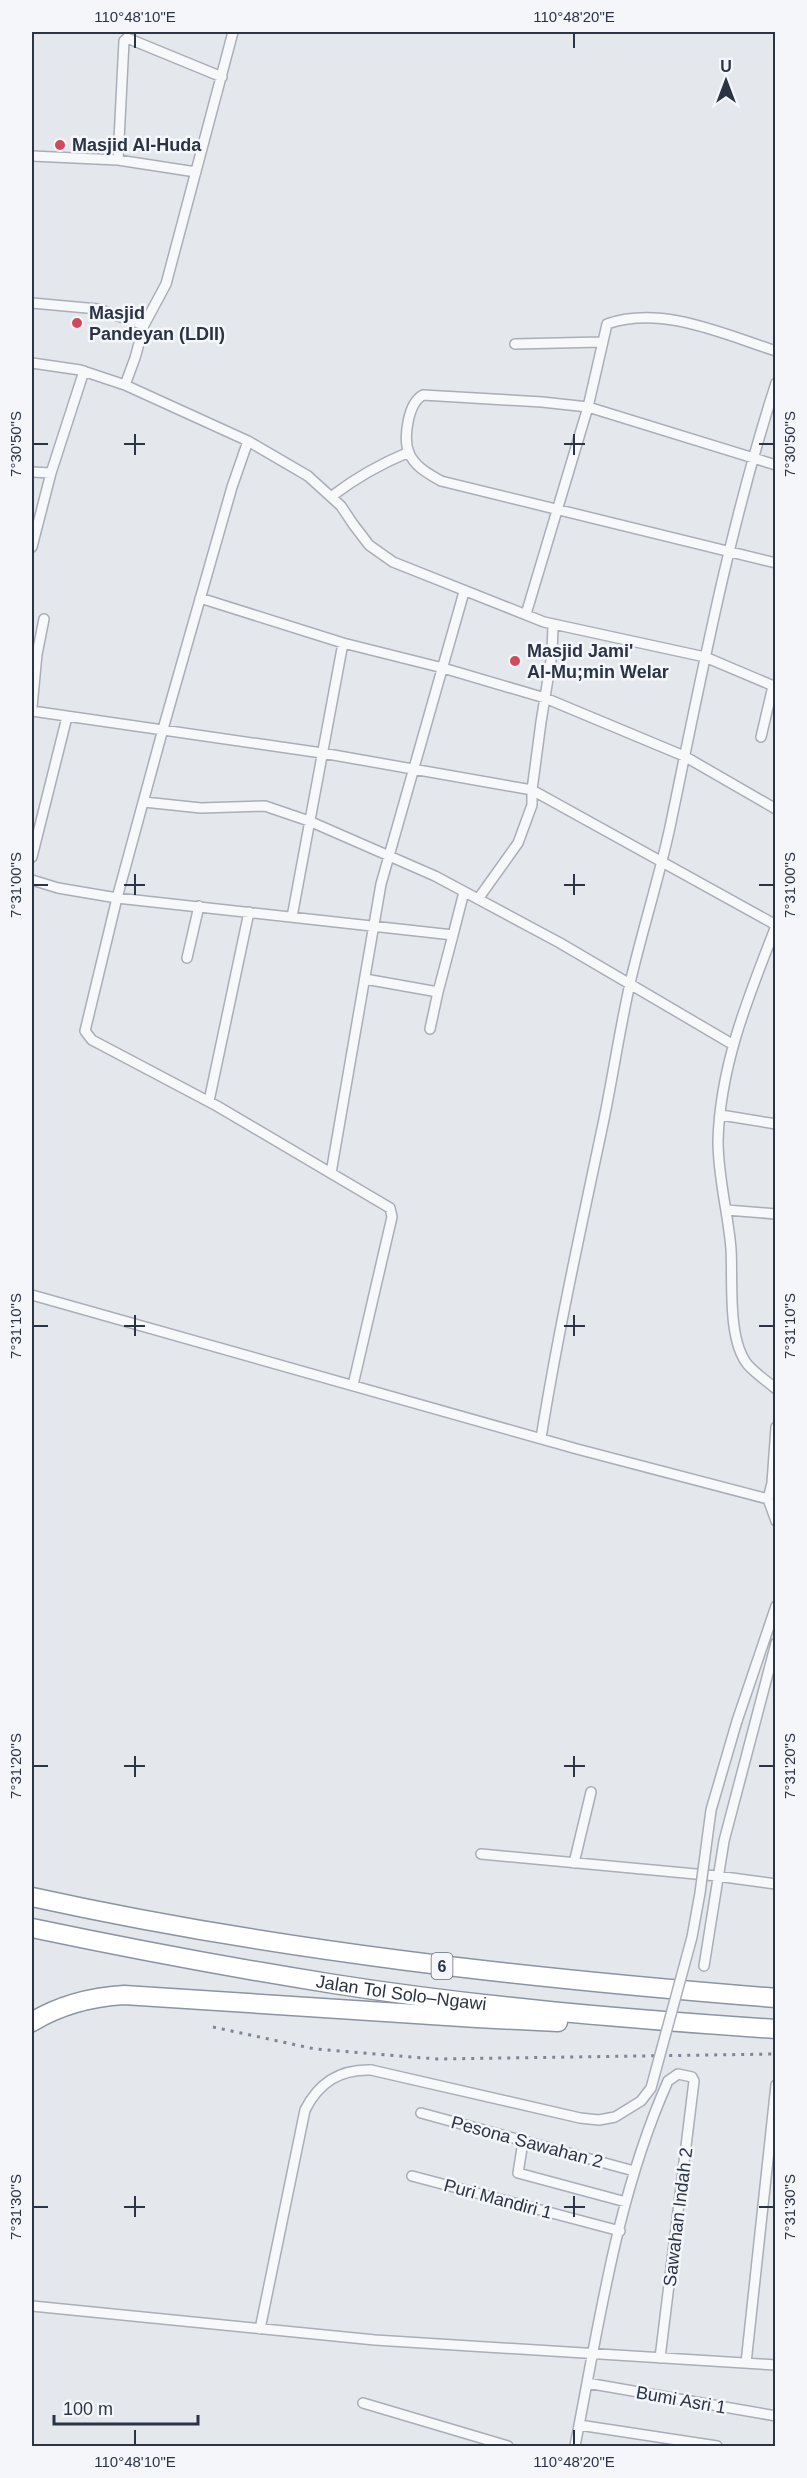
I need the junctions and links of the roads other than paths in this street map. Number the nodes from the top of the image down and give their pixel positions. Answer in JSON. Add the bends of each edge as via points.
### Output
{"nodes":[{"id":1,"x":233,"y":32,"type":"edge"},
{"id":2,"x":222,"y":77,"type":"junction"},
{"id":3,"x":32,"y":156,"type":"edge"},
{"id":4,"x":118,"y":160,"type":"junction"},
{"id":5,"x":196,"y":172,"type":"junction"},
{"id":6,"x":32,"y":303,"type":"edge"},
{"id":7,"x":144,"y":325,"type":"junction"},
{"id":8,"x":601,"y":342,"type":"junction"},
{"id":9,"x":515,"y":344,"type":"dead end"},
{"id":10,"x":776,"y":351,"type":"edge"},
{"id":11,"x":32,"y":363,"type":"edge"},
{"id":12,"x":84,"y":372,"type":"junction"},
{"id":13,"x":776,"y":383,"type":"edge"},
{"id":14,"x":124,"y":385,"type":"junction"},
{"id":15,"x":588,"y":407,"type":"junction"},
{"id":16,"x":248,"y":441,"type":"junction"},
{"id":17,"x":409,"y":452,"type":"junction"},
{"id":18,"x":754,"y":457,"type":"junction"},
{"id":19,"x":776,"y":465,"type":"edge"},
{"id":20,"x":32,"y":472,"type":"edge"},
{"id":21,"x":51,"y":473,"type":"junction"},
{"id":22,"x":332,"y":496,"type":"junction"},
{"id":23,"x":558,"y":510,"type":"junction"},
{"id":24,"x":32,"y":547,"type":"edge"},
{"id":25,"x":731,"y":551,"type":"junction"},
{"id":26,"x":776,"y":562,"type":"edge"},
{"id":27,"x":464,"y":592,"type":"junction"},
{"id":28,"x":200,"y":598,"type":"junction"},
{"id":29,"x":526,"y":614,"type":"junction"},
{"id":30,"x":44,"y":619,"type":"dead end"},
{"id":31,"x":554,"y":625,"type":"junction"},
{"id":32,"x":343,"y":643,"type":"junction"},
{"id":33,"x":705,"y":657,"type":"junction"},
{"id":34,"x":443,"y":668,"type":"junction"},
{"id":35,"x":774,"y":687,"type":"edge"},
{"id":36,"x":545,"y":698,"type":"junction"},
{"id":37,"x":32,"y":709,"type":"edge"},
{"id":38,"x":67,"y":717,"type":"junction"},
{"id":39,"x":163,"y":729,"type":"junction"},
{"id":40,"x":761,"y":737,"type":"dead end"},
{"id":41,"x":322,"y":753,"type":"junction"},
{"id":42,"x":684,"y":756,"type":"junction"},
{"id":43,"x":413,"y":769,"type":"junction"},
{"id":44,"x":532,"y":790,"type":"junction"},
{"id":45,"x":144,"y":802,"type":"junction"},
{"id":46,"x":776,"y":809,"type":"edge"},
{"id":47,"x":309,"y":821,"type":"junction"},
{"id":48,"x":391,"y":856,"type":"junction"},
{"id":49,"x":32,"y":857,"type":"edge"},
{"id":50,"x":662,"y":861,"type":"junction"},
{"id":51,"x":32,"y":880,"type":"edge"},
{"id":52,"x":464,"y":892,"type":"junction"},
{"id":53,"x":117,"y":898,"type":"junction"},
{"id":54,"x":478,"y":899,"type":"junction"},
{"id":55,"x":199,"y":906,"type":"junction"},
{"id":56,"x":249,"y":912,"type":"junction"},
{"id":57,"x":292,"y":917,"type":"junction"},
{"id":58,"x":775,"y":922,"type":"edge"},
{"id":59,"x":374,"y":928,"type":"junction"},
{"id":60,"x":453,"y":935,"type":"junction"},
{"id":61,"x":187,"y":958,"type":"dead end"},
{"id":62,"x":365,"y":980,"type":"junction"},
{"id":63,"x":630,"y":984,"type":"junction"},
{"id":64,"x":438,"y":992,"type":"junction"},
{"id":65,"x":430,"y":1029,"type":"dead end"},
{"id":66,"x":732,"y":1044,"type":"junction"},
{"id":67,"x":209,"y":1101,"type":"junction"},
{"id":68,"x":721,"y":1115,"type":"junction"},
{"id":69,"x":776,"y":1124,"type":"edge"},
{"id":70,"x":331,"y":1173,"type":"junction"},
{"id":71,"x":727,"y":1210,"type":"junction"},
{"id":72,"x":776,"y":1214,"type":"edge"},
{"id":73,"x":32,"y":1295,"type":"edge"},
{"id":74,"x":352,"y":1385,"type":"junction"},
{"id":75,"x":776,"y":1389,"type":"edge"},
{"id":76,"x":776,"y":1427,"type":"edge"},
{"id":77,"x":542,"y":1438,"type":"junction"},
{"id":78,"x":775,"y":1442,"type":"edge"},
{"id":79,"x":768,"y":1499,"type":"junction"},
{"id":80,"x":776,"y":1521,"type":"edge"},
{"id":81,"x":776,"y":1606,"type":"edge"},
{"id":82,"x":776,"y":1643,"type":"edge"},
{"id":83,"x":591,"y":1792,"type":"dead end"},
{"id":84,"x":481,"y":1854,"type":"dead end"},
{"id":85,"x":574,"y":1863,"type":"junction"},
{"id":86,"x":717,"y":1876,"type":"junction"},
{"id":87,"x":776,"y":1884,"type":"edge"},
{"id":88,"x":32,"y":1888,"type":"edge"},
{"id":89,"x":32,"y":1897,"type":"edge"},
{"id":90,"x":111,"y":1914,"type":"junction"},
{"id":91,"x":32,"y":1928,"type":"edge"},
{"id":92,"x":704,"y":1966,"type":"dead end"},
{"id":93,"x":776,"y":1998,"type":"edge"},
{"id":94,"x":622,"y":2019,"type":"junction"},
{"id":95,"x":32,"y":2022,"type":"edge"},
{"id":96,"x":776,"y":2029,"type":"edge"},
{"id":97,"x":776,"y":2085,"type":"edge"},
{"id":98,"x":421,"y":2113,"type":"dead end"},
{"id":99,"x":523,"y":2142,"type":"junction"},
{"id":100,"x":634,"y":2171,"type":"junction"},
{"id":101,"x":412,"y":2176,"type":"dead end"},
{"id":102,"x":626,"y":2202,"type":"junction"},
{"id":103,"x":620,"y":2231,"type":"junction"},
{"id":104,"x":32,"y":2306,"type":"edge"},
{"id":105,"x":260,"y":2329,"type":"junction"},
{"id":106,"x":593,"y":2355,"type":"junction"},
{"id":107,"x":660,"y":2358,"type":"junction"},
{"id":108,"x":746,"y":2363,"type":"junction"},
{"id":109,"x":776,"y":2365,"type":"edge"},
{"id":110,"x":587,"y":2383,"type":"junction"},
{"id":111,"x":363,"y":2403,"type":"dead end"},
{"id":112,"x":776,"y":2416,"type":"edge"},
{"id":113,"x":579,"y":2425,"type":"junction"},
{"id":114,"x":508,"y":2446,"type":"edge"},
{"id":115,"x":575,"y":2446,"type":"edge"},
{"id":116,"x":717,"y":2446,"type":"edge"}],
"edges":[{"from":1,"to":2,"type":"street"},
{"from":2,"to":4,"type":"street","via":[[127,38]]},
{"from":2,"to":5,"type":"street"},
{"from":3,"to":4,"type":"street"},
{"from":4,"to":5,"type":"street"},
{"from":5,"to":7,"type":"street","via":[[166,284]]},
{"from":6,"to":7,"type":"street","via":[[93,307]]},
{"from":7,"to":14,"type":"street"},
{"from":8,"to":9,"type":"street"},
{"from":8,"to":10,"type":"street","via":[[608,324],[656,318],[683,322]]},
{"from":8,"to":15,"type":"street"},
{"from":11,"to":12,"type":"street"},
{"from":12,"to":14,"type":"street"},
{"from":12,"to":21,"type":"street"},
{"from":13,"to":18,"type":"street"},
{"from":14,"to":16,"type":"street"},
{"from":15,"to":17,"type":"street","via":[[423,395],[411,410]]},
{"from":15,"to":18,"type":"street"},
{"from":15,"to":23,"type":"street"},
{"from":16,"to":22,"type":"street","via":[[308,476]]},
{"from":16,"to":28,"type":"street"},
{"from":17,"to":22,"type":"street","via":[[378,465]]},
{"from":17,"to":23,"type":"street","via":[[420,468],[441,481]]},
{"from":18,"to":19,"type":"street"},
{"from":18,"to":25,"type":"street"},
{"from":20,"to":21,"type":"street"},
{"from":21,"to":24,"type":"street"},
{"from":22,"to":27,"type":"street","via":[[369,545],[387,558]]},
{"from":23,"to":25,"type":"street"},
{"from":23,"to":29,"type":"street"},
{"from":25,"to":26,"type":"street"},
{"from":25,"to":33,"type":"street"},
{"from":27,"to":29,"type":"street"},
{"from":27,"to":34,"type":"street"},
{"from":28,"to":32,"type":"street"},
{"from":28,"to":39,"type":"street"},
{"from":29,"to":31,"type":"street"},
{"from":30,"to":37,"type":"street"},
{"from":31,"to":33,"type":"street"},
{"from":31,"to":36,"type":"street"},
{"from":32,"to":34,"type":"street"},
{"from":32,"to":41,"type":"street"},
{"from":33,"to":35,"type":"street"},
{"from":33,"to":42,"type":"street"},
{"from":34,"to":36,"type":"street"},
{"from":34,"to":43,"type":"street"},
{"from":35,"to":40,"type":"street"},
{"from":36,"to":42,"type":"street"},
{"from":36,"to":44,"type":"street"},
{"from":37,"to":38,"type":"street"},
{"from":38,"to":39,"type":"street"},
{"from":38,"to":49,"type":"street"},
{"from":39,"to":41,"type":"street"},
{"from":39,"to":45,"type":"street"},
{"from":41,"to":43,"type":"street"},
{"from":41,"to":47,"type":"street"},
{"from":42,"to":46,"type":"street"},
{"from":42,"to":50,"type":"street"},
{"from":43,"to":44,"type":"street"},
{"from":43,"to":48,"type":"street"},
{"from":44,"to":50,"type":"street"},
{"from":44,"to":54,"type":"street","via":[[532,805],[518,843]]},
{"from":45,"to":47,"type":"street","via":[[201,808],[265,806]]},
{"from":45,"to":53,"type":"street"},
{"from":47,"to":48,"type":"street"},
{"from":47,"to":57,"type":"street"},
{"from":48,"to":52,"type":"street"},
{"from":48,"to":59,"type":"street","via":[[381,884]]},
{"from":50,"to":58,"type":"street"},
{"from":50,"to":63,"type":"street"},
{"from":51,"to":53,"type":"street"},
{"from":52,"to":54,"type":"street"},
{"from":52,"to":60,"type":"street"},
{"from":53,"to":55,"type":"street"},
{"from":53,"to":67,"type":"street","via":[[86,1034]]},
{"from":54,"to":63,"type":"street"},
{"from":55,"to":56,"type":"street"},
{"from":55,"to":61,"type":"street"},
{"from":56,"to":57,"type":"street"},
{"from":56,"to":67,"type":"street"},
{"from":57,"to":59,"type":"street"},
{"from":58,"to":66,"type":"street"},
{"from":59,"to":60,"type":"street"},
{"from":59,"to":62,"type":"street"},
{"from":60,"to":64,"type":"street"},
{"from":62,"to":64,"type":"street"},
{"from":62,"to":70,"type":"street"},
{"from":63,"to":66,"type":"street"},
{"from":63,"to":77,"type":"street","via":[[555,1347]]},
{"from":64,"to":65,"type":"street"},
{"from":66,"to":68,"type":"street"},
{"from":67,"to":70,"type":"street"},
{"from":68,"to":69,"type":"street"},
{"from":68,"to":71,"type":"street","via":[[719,1168]]},
{"from":70,"to":74,"type":"street","via":[[387,1206],[392,1214]]},
{"from":71,"to":72,"type":"street"},
{"from":71,"to":75,"type":"street","via":[[737,1340],[747,1363]]},
{"from":73,"to":74,"type":"street"},
{"from":74,"to":77,"type":"street"},
{"from":76,"to":78,"type":"street"},
{"from":77,"to":79,"type":"street"},
{"from":78,"to":79,"type":"street"},
{"from":79,"to":80,"type":"street"},
{"from":81,"to":105,"type":"street","bridge":true,"via":[[711,1810],[692,1937],[655,2077],[641,2101],[615,2117],[590,2119],[371,2070],[356,2069],[333,2077],[318,2089],[305,2110]]},
{"from":82,"to":86,"type":"street"},
{"from":83,"to":85,"type":"street"},
{"from":84,"to":85,"type":"street"},
{"from":85,"to":86,"type":"street"},
{"from":86,"to":87,"type":"street"},
{"from":86,"to":92,"type":"street"},
{"from":88,"to":90,"type":"highway","via":[[99,1906]]},
{"from":89,"to":90,"type":"highway","name":"Jalan Tol Solo–Ngawi","number":"6"},
{"from":90,"to":93,"type":"highway","name":"Jalan Tol Solo–Ngawi","number":"6","via":[[404,1962]]},
{"from":91,"to":94,"type":"highway","name":"Jalan Tol Solo–Ngawi","number":"6","via":[[337,1984]]},
{"from":94,"to":95,"type":"highway","via":[[546,2022],[124,1995],[77,2002]]},
{"from":94,"to":96,"type":"highway","name":"Jalan Tol Solo–Ngawi","number":"6"},
{"from":97,"to":108,"type":"street"},
{"from":98,"to":99,"type":"street","name":"Pesona Sawahan 2"},
{"from":99,"to":100,"type":"street","name":"Pesona Sawahan 2"},
{"from":99,"to":102,"type":"street","via":[[517,2171],[520,2174]]},
{"from":100,"to":102,"type":"street"},
{"from":100,"to":107,"type":"street","name":"Sawahan Indah 2","via":[[668,2081],[678,2074],[692,2078]]},
{"from":101,"to":103,"type":"street","name":"Puri Mandiri 1"},
{"from":102,"to":103,"type":"street"},
{"from":103,"to":106,"type":"street"},
{"from":104,"to":105,"type":"street"},
{"from":105,"to":106,"type":"street"},
{"from":106,"to":107,"type":"street"},
{"from":106,"to":110,"type":"street"},
{"from":107,"to":108,"type":"street"},
{"from":108,"to":109,"type":"street"},
{"from":110,"to":112,"type":"street","name":"Bumi Asri 1"},
{"from":110,"to":113,"type":"street"},
{"from":111,"to":114,"type":"street"},
{"from":113,"to":115,"type":"street"},
{"from":113,"to":116,"type":"street"}]}
